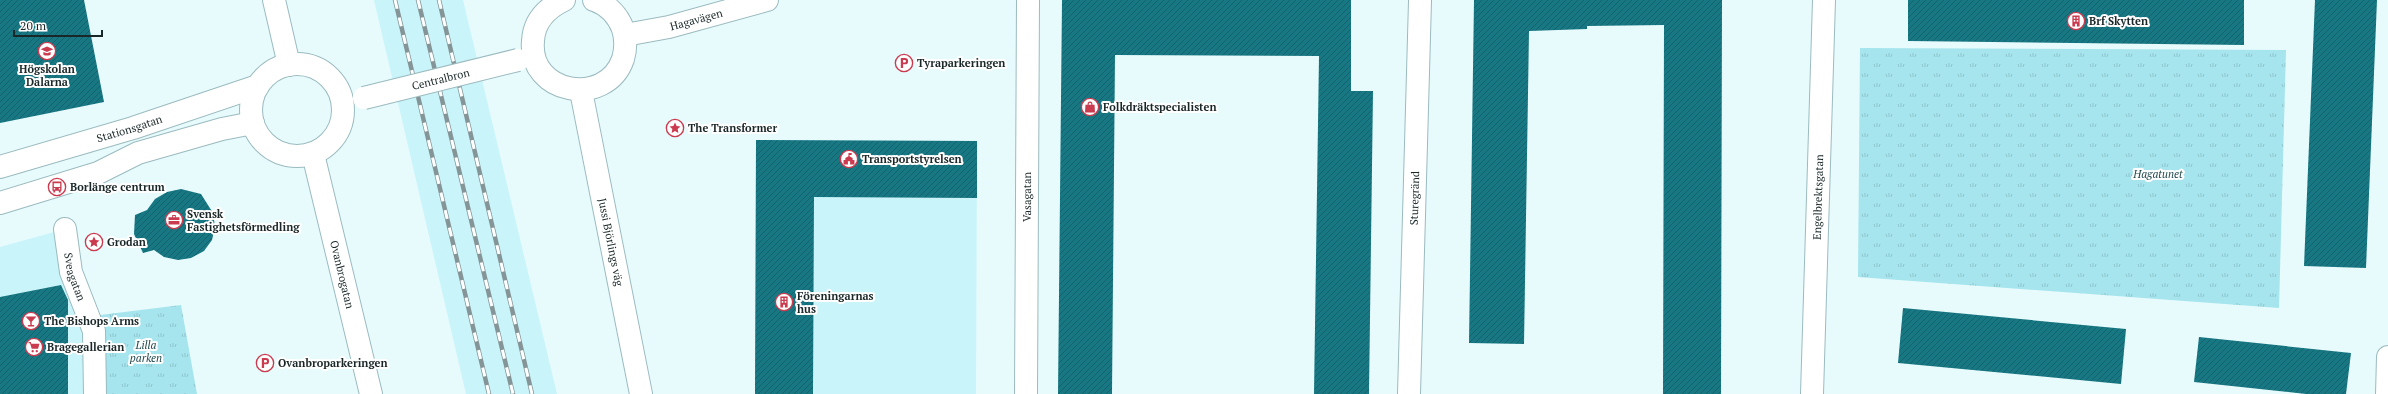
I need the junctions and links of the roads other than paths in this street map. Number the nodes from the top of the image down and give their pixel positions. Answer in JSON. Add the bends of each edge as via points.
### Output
{"nodes":[{"id":1,"x":274,"y":0,"type":"edge"},
{"id":2,"x":564,"y":0,"type":"edge"},
{"id":3,"x":594,"y":0,"type":"edge"},
{"id":4,"x":767,"y":0,"type":"edge"},
{"id":5,"x":1028,"y":0,"type":"edge"},
{"id":6,"x":1824,"y":0,"type":"edge"},
{"id":7,"x":1420,"y":1,"type":"dead end"},
{"id":8,"x":625,"y":36,"type":"junction"},
{"id":9,"x":526,"y":58,"type":"junction"},
{"id":10,"x":289,"y":65,"type":"junction"},
{"id":11,"x":258,"y":86,"type":"junction"},
{"id":12,"x":581,"y":91,"type":"junction"},
{"id":13,"x":354,"y":101,"type":"junction"},
{"id":14,"x":253,"y":123,"type":"junction"},
{"id":15,"x":314,"y":154,"type":"junction"},
{"id":16,"x":0,"y":167,"type":"edge"},
{"id":17,"x":0,"y":203,"type":"edge"},
{"id":18,"x":65,"y":229,"type":"dead end"},
{"id":19,"x":2388,"y":357,"type":"edge"},
{"id":20,"x":95,"y":394,"type":"edge"},
{"id":21,"x":372,"y":394,"type":"edge"},
{"id":22,"x":641,"y":394,"type":"edge"},
{"id":23,"x":1026,"y":394,"type":"edge"},
{"id":24,"x":1409,"y":394,"type":"edge"},
{"id":25,"x":1812,"y":394,"type":"edge"},
{"id":26,"x":2386,"y":394,"type":"edge"}],
"edges":[{"from":1,"to":10,"type":"street"},
{"from":2,"to":9,"type":"street","via":[[552,6],[542,16],[535,28]]},
{"from":3,"to":8,"type":"street","via":[[610,8],[620,20]]},
{"from":4,"to":8,"type":"street","name":"Hagavägen"},
{"from":5,"to":23,"type":"street","name":"Vasagatan"},
{"from":6,"to":25,"type":"street","name":"Engelbrektsgatan"},
{"from":7,"to":24,"type":"street","name":"Sturegränd"},
{"from":8,"to":12,"type":"street","via":[[625,52],[620,67],[610,79],[597,87]]},
{"from":9,"to":12,"type":"street","via":[[551,82]]},
{"from":9,"to":13,"type":"street","name":"Centralbron","bridge":true},
{"from":10,"to":11,"type":"street","via":[[266,76]]},
{"from":10,"to":13,"type":"street","via":[[304,64],[318,69]]},
{"from":11,"to":14,"type":"street","via":[[251,110]]},
{"from":11,"to":16,"type":"street","name":"Stationsgatan","via":[[133,128]]},
{"from":12,"to":22,"type":"street","name":"Jussi Björlings väg"},
{"from":13,"to":15,"type":"street","via":[[338,134],[327,146]]},
{"from":14,"to":15,"type":"street","via":[[259,137],[270,148],[284,155],[298,157]]},
{"from":14,"to":17,"type":"street","via":[[222,129],[138,153],[98,173]]},
{"from":15,"to":21,"type":"street","name":"Ovanbrogatan"},
{"from":18,"to":20,"type":"street","name":"Sveagatan","via":[[71,272],[94,331]]},
{"from":19,"to":26,"type":"street"}]}
